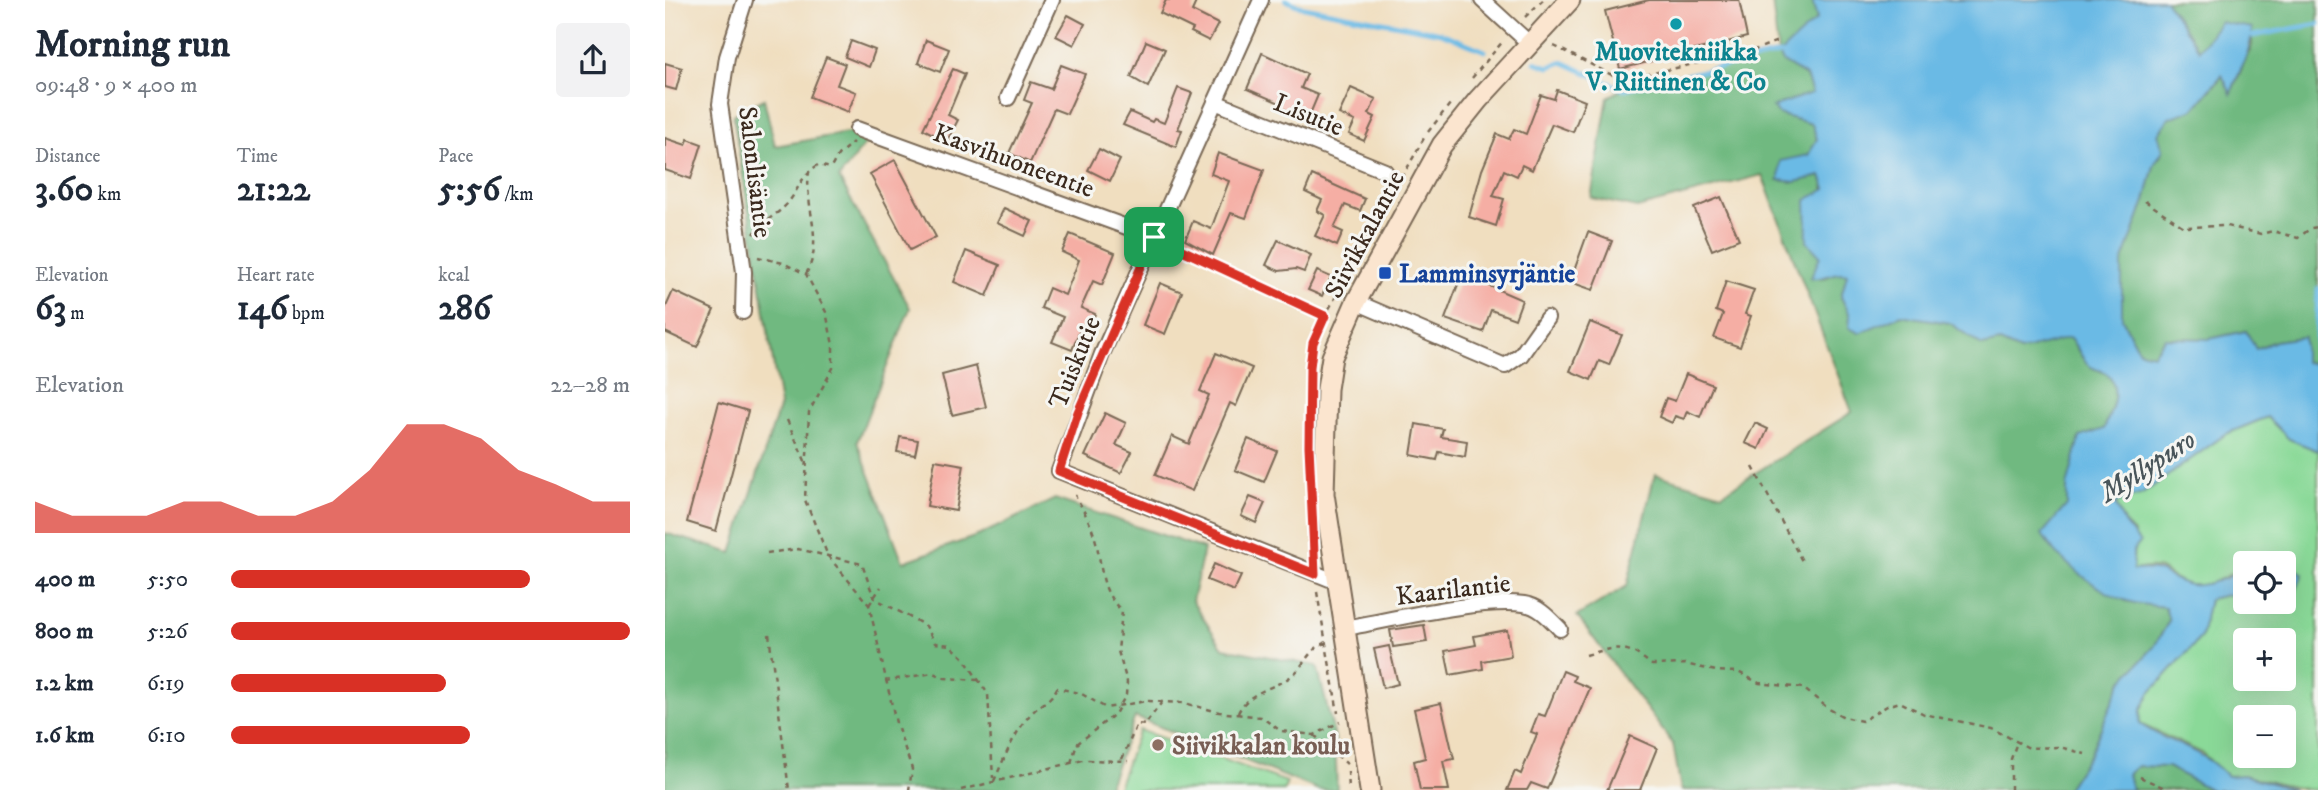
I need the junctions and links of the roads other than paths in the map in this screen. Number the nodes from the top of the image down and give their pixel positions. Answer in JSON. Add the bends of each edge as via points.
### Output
{"nodes":[{"id":1,"x":745,"y":0,"type":"edge"},
{"id":2,"x":1052,"y":0,"type":"edge"},
{"id":3,"x":1261,"y":0,"type":"edge"},
{"id":4,"x":1482,"y":0,"type":"edge"},
{"id":5,"x":1570,"y":0,"type":"edge"},
{"id":6,"x":1532,"y":39,"type":"junction"},
{"id":7,"x":1008,"y":97,"type":"dead end"},
{"id":8,"x":1215,"y":102,"type":"junction"},
{"id":9,"x":858,"y":130,"type":"road end"},
{"id":10,"x":1385,"y":171,"type":"dead end"},
{"id":11,"x":1154,"y":237,"type":"junction"},
{"id":12,"x":1356,"y":302,"type":"junction"},
{"id":13,"x":743,"y":312,"type":"dead end"},
{"id":14,"x":1547,"y":318,"type":"dead end"},
{"id":15,"x":1337,"y":582,"type":"junction"},
{"id":16,"x":1345,"y":628,"type":"junction"},
{"id":17,"x":1560,"y":629,"type":"dead end"},
{"id":18,"x":1370,"y":790,"type":"edge"}],
"edges":[{"from":1,"to":13,"type":"street","name":"Salonlisäntie","via":[[727,57],[720,104],[741,252]]},
{"from":2,"to":7,"type":"street"},
{"from":3,"to":8,"type":"street","name":"Tuiskutie"},
{"from":4,"to":6,"type":"street"},
{"from":5,"to":6,"type":"main road","name":"Siivikkalantie"},
{"from":6,"to":12,"type":"main road","name":"Siivikkalantie","via":[[1442,145]]},
{"from":8,"to":10,"type":"street","name":"Lisutie"},
{"from":8,"to":11,"type":"street","name":"Tuiskutie"},
{"from":9,"to":11,"type":"street","name":"Kasvihuoneentie"},
{"from":11,"to":15,"type":"street","name":"Tuiskutie","via":[[1078,412],[1059,471]]},
{"from":12,"to":14,"type":"street","via":[[1505,366],[1521,355]]},
{"from":12,"to":15,"type":"main road","name":"Siivikkalantie","via":[[1332,357],[1327,389],[1324,494]]},
{"from":15,"to":16,"type":"main road","name":"Siivikkalantie"},
{"from":16,"to":17,"type":"street","name":"Kaarilantie","via":[[1481,606],[1524,604]]},
{"from":16,"to":18,"type":"main road","name":"Siivikkalantie"}]}
